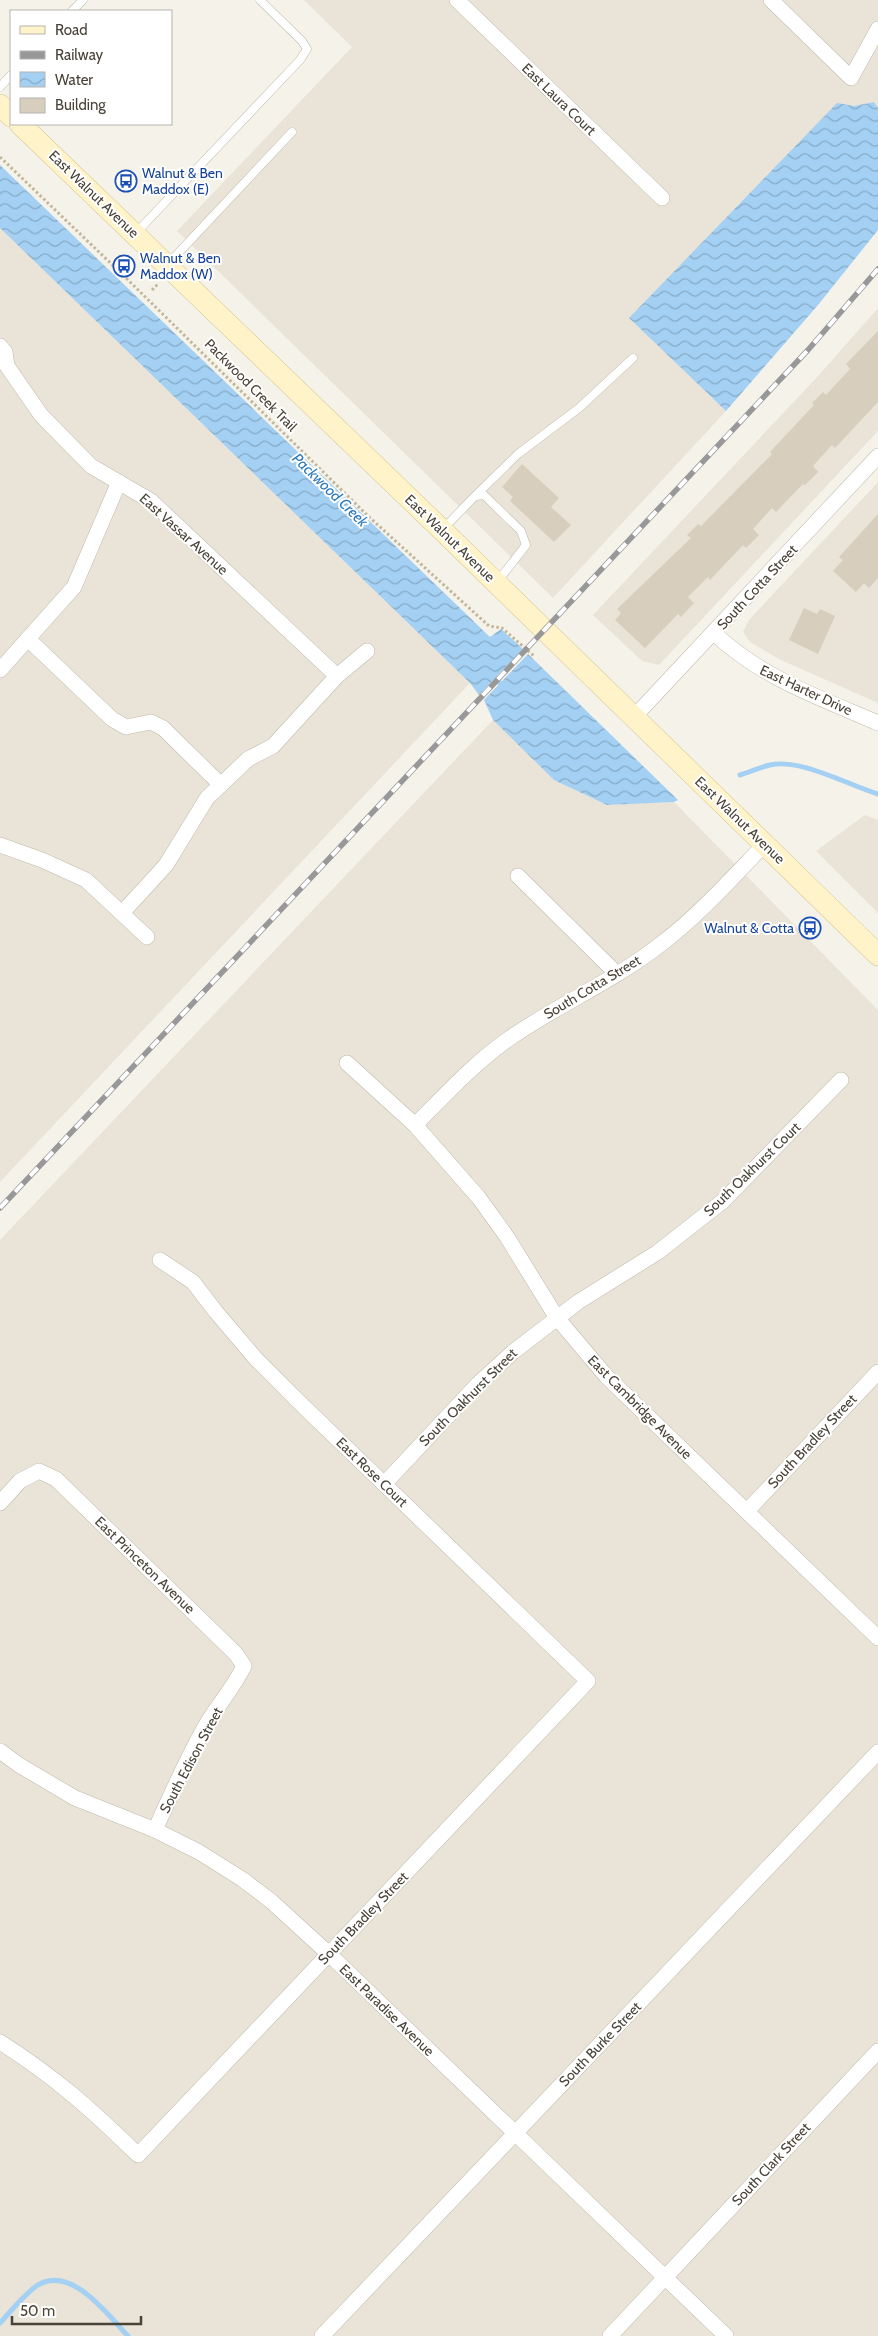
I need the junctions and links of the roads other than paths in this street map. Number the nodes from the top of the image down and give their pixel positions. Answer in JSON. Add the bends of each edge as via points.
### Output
{"nodes":[{"id":1,"x":83,"y":0,"type":"edge"},
{"id":2,"x":260,"y":0,"type":"edge"},
{"id":3,"x":457,"y":0,"type":"edge"},
{"id":4,"x":771,"y":0,"type":"edge"},
{"id":5,"x":73,"y":10,"type":"edge"},
{"id":6,"x":878,"y":30,"type":"edge"},
{"id":7,"x":10,"y":76,"type":"edge"},
{"id":8,"x":0,"y":87,"type":"edge"},
{"id":9,"x":0,"y":105,"type":"edge"},
{"id":10,"x":10,"y":115,"type":"edge"},
{"id":11,"x":21,"y":125,"type":"edge"},
{"id":12,"x":292,"y":132,"type":"dead end"},
{"id":13,"x":662,"y":198,"type":"dead end"},
{"id":14,"x":136,"y":234,"type":"junction"},
{"id":15,"x":167,"y":265,"type":"junction"},
{"id":16,"x":0,"y":346,"type":"edge"},
{"id":17,"x":633,"y":358,"type":"dead end"},
{"id":18,"x":3,"y":369,"type":"edge"},
{"id":19,"x":878,"y":456,"type":"edge"},
{"id":20,"x":119,"y":482,"type":"junction"},
{"id":21,"x":475,"y":496,"type":"junction"},
{"id":22,"x":442,"y":530,"type":"junction"},
{"id":23,"x":496,"y":582,"type":"junction"},
{"id":24,"x":714,"y":633,"type":"junction"},
{"id":25,"x":28,"y":639,"type":"junction"},
{"id":26,"x":367,"y":651,"type":"dead end"},
{"id":27,"x":0,"y":670,"type":"edge"},
{"id":28,"x":337,"y":676,"type":"junction"},
{"id":29,"x":634,"y":717,"type":"junction"},
{"id":30,"x":878,"y":724,"type":"edge"},
{"id":31,"x":220,"y":784,"type":"junction"},
{"id":32,"x":765,"y":844,"type":"junction"},
{"id":33,"x":0,"y":845,"type":"edge"},
{"id":34,"x":518,"y":876,"type":"dead end"},
{"id":35,"x":122,"y":913,"type":"junction"},
{"id":36,"x":147,"y":937,"type":"dead end"},
{"id":37,"x":878,"y":955,"type":"edge"},
{"id":38,"x":617,"y":974,"type":"junction"},
{"id":39,"x":347,"y":1063,"type":"dead end"},
{"id":40,"x":840,"y":1080,"type":"dead end"},
{"id":41,"x":415,"y":1124,"type":"junction"},
{"id":42,"x":160,"y":1260,"type":"dead end"},
{"id":43,"x":557,"y":1318,"type":"junction"},
{"id":44,"x":878,"y":1372,"type":"edge"},
{"id":45,"x":385,"y":1483,"type":"junction"},
{"id":46,"x":0,"y":1503,"type":"edge"},
{"id":47,"x":747,"y":1511,"type":"junction"},
{"id":48,"x":878,"y":1638,"type":"edge"},
{"id":49,"x":244,"y":1666,"type":"joint"},
{"id":50,"x":588,"y":1681,"type":"joint"},
{"id":51,"x":0,"y":1751,"type":"edge"},
{"id":52,"x":878,"y":1752,"type":"edge"},
{"id":53,"x":155,"y":1830,"type":"junction"},
{"id":54,"x":329,"y":1954,"type":"junction"},
{"id":55,"x":0,"y":2042,"type":"edge"},
{"id":56,"x":878,"y":2051,"type":"edge"},
{"id":57,"x":515,"y":2134,"type":"junction"},
{"id":58,"x":665,"y":2278,"type":"junction"},
{"id":59,"x":322,"y":2336,"type":"edge"},
{"id":60,"x":610,"y":2336,"type":"edge"},
{"id":61,"x":726,"y":2336,"type":"edge"}],
"edges":[{"from":1,"to":5,"type":"lane"},
{"from":2,"to":14,"type":"lane","via":[[307,49]]},
{"from":3,"to":13,"type":"street","name":"East Laura Court"},
{"from":4,"to":6,"type":"street","via":[[851,78]]},
{"from":7,"to":8,"type":"lane"},
{"from":9,"to":10,"type":"main road"},
{"from":11,"to":14,"type":"main road","name":"East Walnut Avenue"},
{"from":12,"to":15,"type":"lane"},
{"from":14,"to":15,"type":"main road","name":"East Walnut Avenue"},
{"from":15,"to":22,"type":"main road","name":"East Walnut Avenue"},
{"from":16,"to":18,"type":"street","name":"East Vassar Avenue","via":[[5,352]]},
{"from":17,"to":21,"type":"lane","via":[[580,408],[518,454]]},
{"from":18,"to":20,"type":"street","name":"East Vassar Avenue","via":[[41,415],[91,466]]},
{"from":19,"to":24,"type":"street","name":"South Cotta Street"},
{"from":20,"to":25,"type":"street","via":[[74,587]]},
{"from":20,"to":28,"type":"street","name":"East Vassar Avenue","via":[[152,501]]},
{"from":21,"to":22,"type":"lane"},
{"from":21,"to":23,"type":"lane","via":[[484,495],[506,516],[521,531],[526,545]]},
{"from":22,"to":23,"type":"main road","name":"East Walnut Avenue"},
{"from":23,"to":29,"type":"main road","name":"East Walnut Avenue"},
{"from":24,"to":29,"type":"street","name":"South Cotta Street"},
{"from":24,"to":30,"type":"street","name":"East Harter Drive","via":[[738,655],[768,674]]},
{"from":25,"to":27,"type":"street"},
{"from":25,"to":31,"type":"street","via":[[112,719],[126,726],[151,722],[163,728]]},
{"from":26,"to":28,"type":"street"},
{"from":28,"to":31,"type":"street","via":[[273,746],[248,759]]},
{"from":29,"to":32,"type":"main road","name":"East Walnut Avenue"},
{"from":31,"to":35,"type":"street","via":[[207,798],[166,865]]},
{"from":32,"to":37,"type":"main road","name":"East Walnut Avenue"},
{"from":32,"to":38,"type":"street","name":"South Cotta Street","via":[[661,945]]},
{"from":33,"to":35,"type":"street","via":[[86,880]]},
{"from":34,"to":38,"type":"street"},
{"from":35,"to":36,"type":"street"},
{"from":38,"to":41,"type":"street","name":"South Cotta Street","via":[[508,1039]]},
{"from":39,"to":41,"type":"street","name":"East Cambridge Avenue"},
{"from":40,"to":43,"type":"street","name":"South Oakhurst Court","via":[[723,1201],[658,1252]]},
{"from":41,"to":43,"type":"street","name":"East Cambridge Avenue","via":[[478,1198]]},
{"from":42,"to":45,"type":"street","name":"East Rose Court","via":[[193,1282],[256,1359]]},
{"from":43,"to":45,"type":"street","name":"South Oakhurst Street","via":[[512,1352],[479,1383]]},
{"from":43,"to":47,"type":"street","name":"East Cambridge Avenue","via":[[607,1378]]},
{"from":44,"to":47,"type":"street","name":"South Bradley Street"},
{"from":45,"to":50,"type":"street","name":"East Rose Court"},
{"from":46,"to":49,"type":"street","name":"East Princeton Avenue","via":[[20,1481],[39,1471],[56,1479],[236,1654]]},
{"from":47,"to":48,"type":"street","name":"East Cambridge Avenue"},
{"from":49,"to":53,"type":"street","name":"South Edison Street","via":[[207,1723]]},
{"from":50,"to":54,"type":"street","name":"South Bradley Street"},
{"from":51,"to":53,"type":"street","name":"East Paradise Avenue","via":[[75,1798]]},
{"from":52,"to":57,"type":"street","name":"South Burke Street"},
{"from":53,"to":54,"type":"street","name":"East Paradise Avenue","via":[[242,1879]]},
{"from":54,"to":55,"type":"street","name":"South Bradley Street","via":[[138,2155],[86,2104],[38,2066]]},
{"from":54,"to":57,"type":"street","name":"East Paradise Avenue"},
{"from":56,"to":58,"type":"street","name":"South Clark Street"},
{"from":57,"to":58,"type":"street","name":"East Paradise Avenue"},
{"from":57,"to":59,"type":"street","name":"South Burke Street"},
{"from":58,"to":60,"type":"street","name":"South Clark Street"},
{"from":58,"to":61,"type":"street","name":"East Paradise Avenue"}]}
